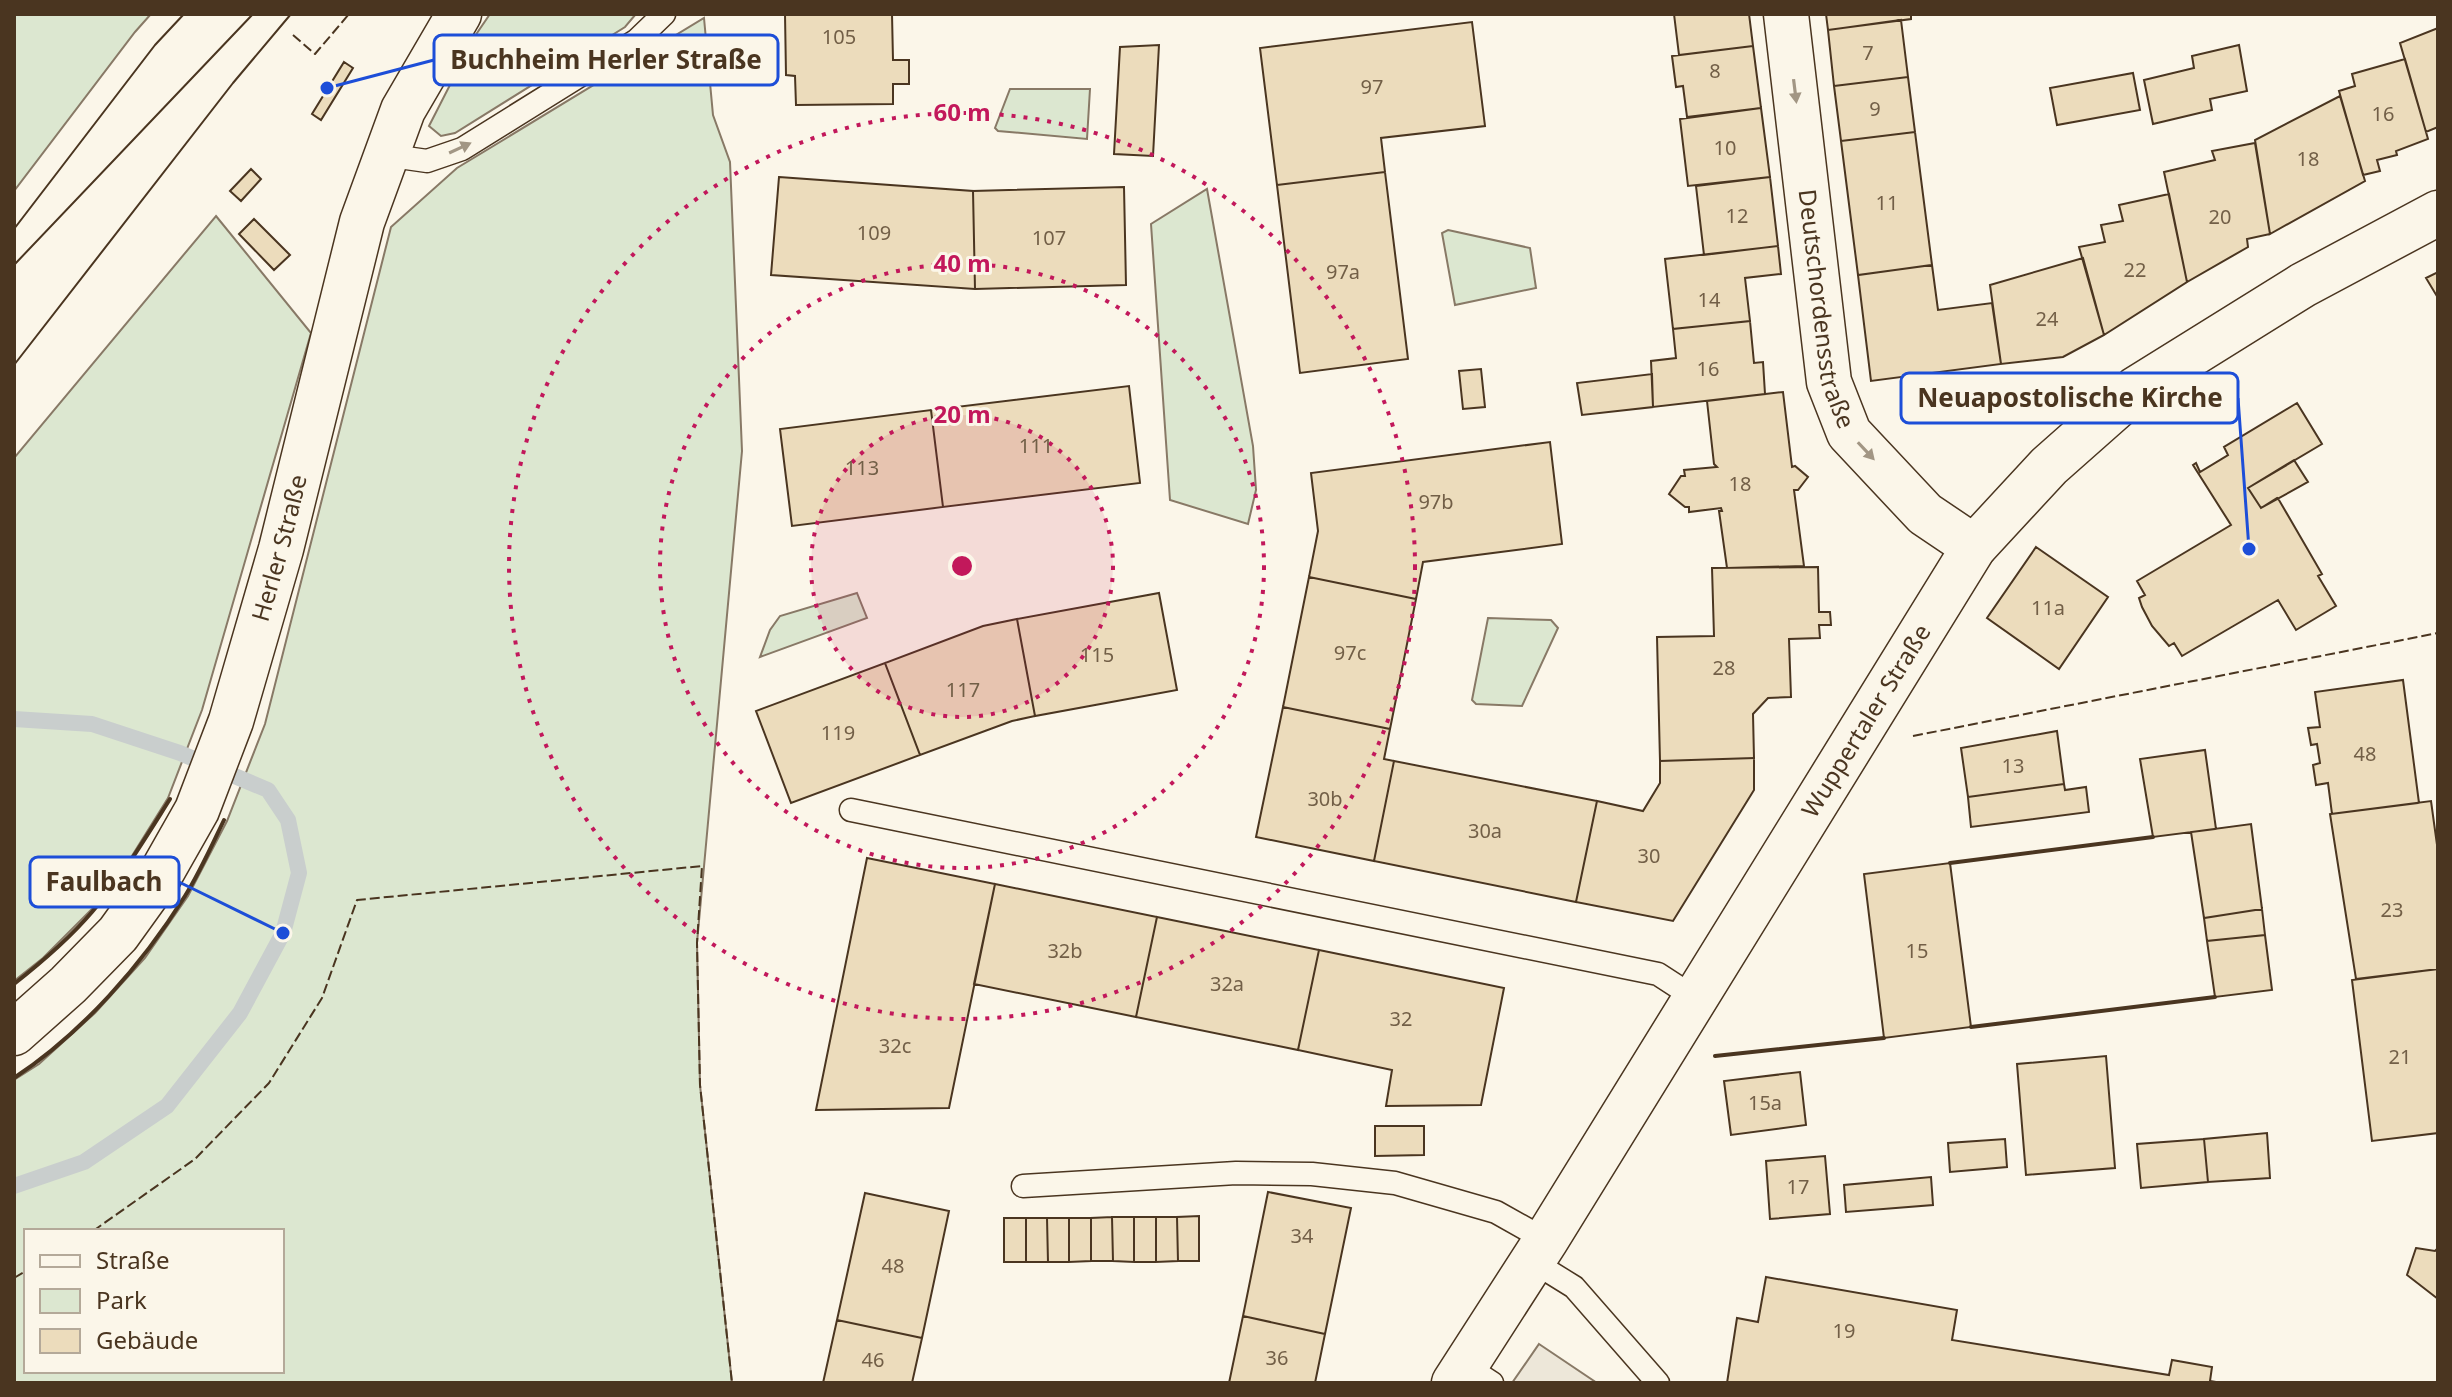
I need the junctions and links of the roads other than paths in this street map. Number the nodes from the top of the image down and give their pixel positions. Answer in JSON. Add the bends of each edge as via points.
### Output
{"nodes":[{"id":1,"x":459,"y":14,"type":"edge"},
{"id":2,"x":664,"y":14,"type":"edge"},
{"id":3,"x":1786,"y":14,"type":"edge"},
{"id":4,"x":385,"y":155,"type":"junction"},
{"id":5,"x":2438,"y":213,"type":"edge"},
{"id":6,"x":1974,"y":547,"type":"junction"},
{"id":7,"x":851,"y":810,"type":"dead end"},
{"id":8,"x":1695,"y":998,"type":"junction"},
{"id":9,"x":14,"y":1033,"type":"edge"},
{"id":10,"x":1023,"y":1186,"type":"dead end"},
{"id":11,"x":1539,"y":1250,"type":"junction"},
{"id":12,"x":1471,"y":1377,"type":"edge"},
{"id":13,"x":1658,"y":1383,"type":"edge"}],
"edges":[{"from":1,"to":4,"type":"street","name":"Herler Straße","via":[[403,110]]},
{"from":4,"to":2,"type":"lane","one_way":true,"via":[[427,161],[462,149],[637,40]]},
{"from":3,"to":6,"type":"street","name":"Deutschordensstraße","one_way":true,"via":[[1829,382],[1849,433],[1925,514]]},
{"from":4,"to":9,"type":"street","name":"Herler Straße","via":[[362,222],[281,549],[231,721],[197,810],[118,934]]},
{"from":5,"to":6,"type":"street","name":"Wuppertaler Straße","via":[[2303,285],[2136,389],[2049,466]]},
{"from":6,"to":8,"type":"street","name":"Wuppertaler Straße"},
{"from":7,"to":8,"type":"lane","via":[[1658,974]]},
{"from":8,"to":11,"type":"street","name":"Wuppertaler Straße"},
{"from":10,"to":11,"type":"lane","via":[[1236,1173],[1395,1183],[1496,1212]]},
{"from":11,"to":12,"type":"street","name":"Wuppertaler Straße"},
{"from":11,"to":13,"type":"lane"}]}
